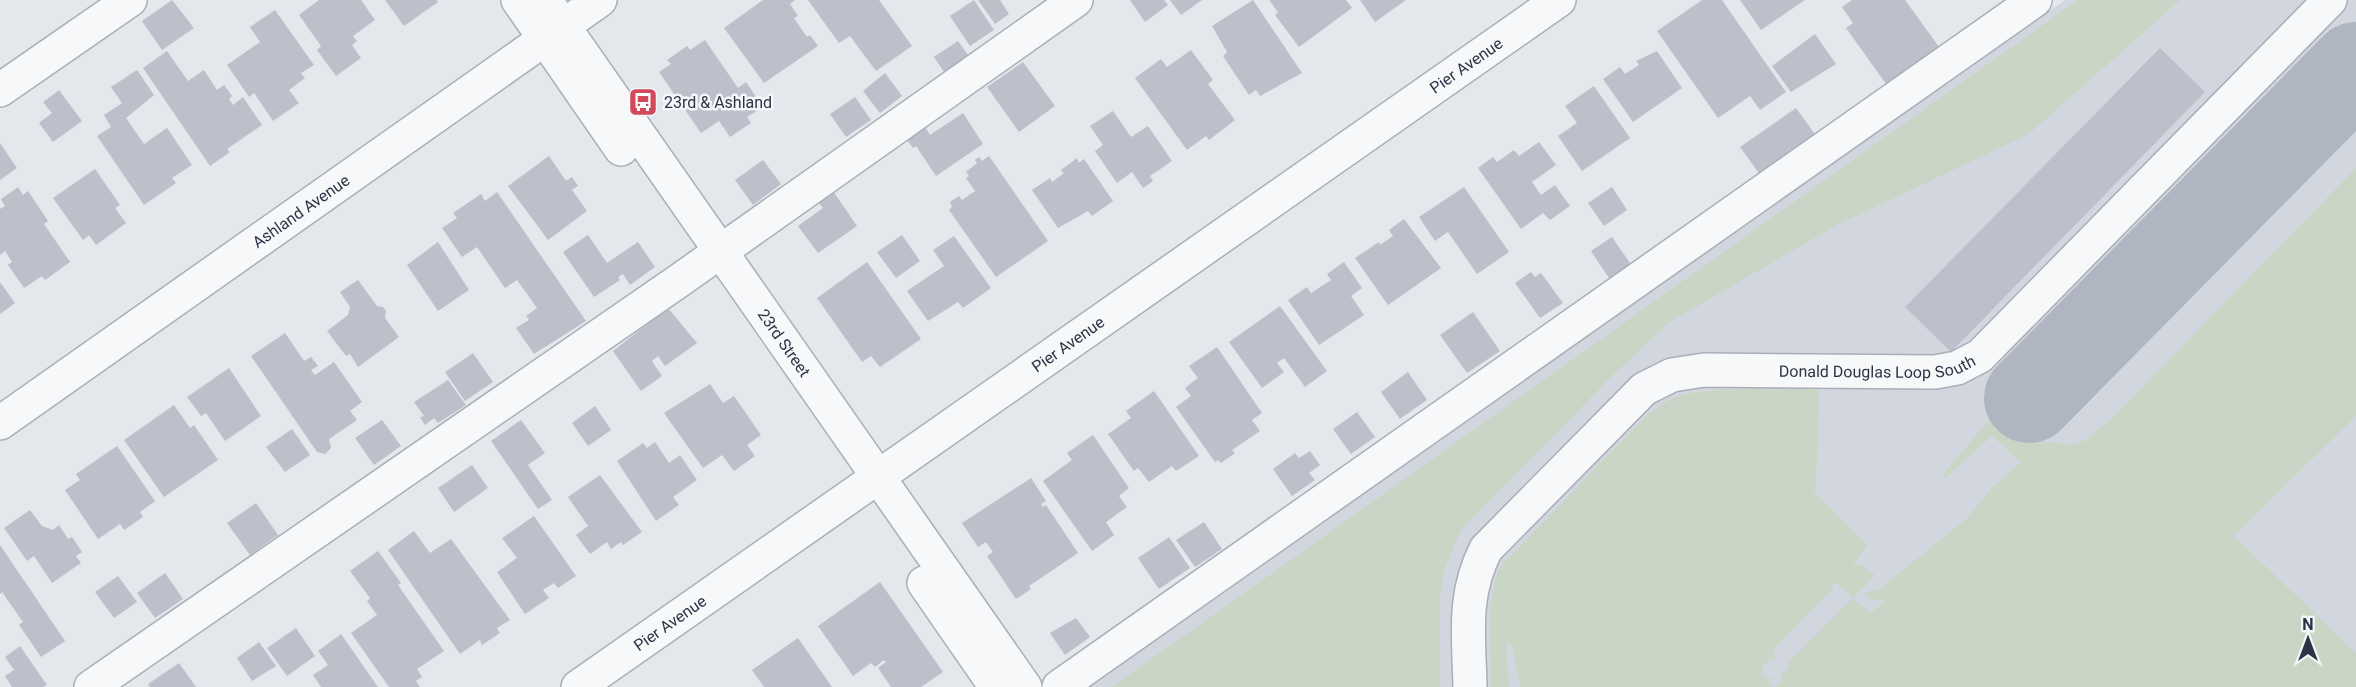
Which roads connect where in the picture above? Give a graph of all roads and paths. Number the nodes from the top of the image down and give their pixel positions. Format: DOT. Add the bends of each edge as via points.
graph roads {
  1 [pos="130,0"];
  2 [pos="518,0"];
  3 [pos="545,0"];
  4 [pos="600,0"];
  5 [pos="1076,0"];
  6 [pos="1559,0"];
  7 [pos="2035,0"];
  8 [pos="2330,0"];
  9 [pos="553,33"];
  10 [pos="0,90"];
  11 [pos="711,258"];
  12 [pos="0,423"];
  13 [pos="869,484"];
  14 [pos="91,687"];
  15 [pos="578,687"];
  16 [pos="996,687"];
  17 [pos="1025,687"];
  18 [pos="1059,687"];
  19 [pos="1470,687"];
  1 -- 10 [label="street"];
  2 -- 9 [label="street, 23rd Street"];
  3 -- 9 [label="street, 23rd Street"];
  4 -- 9 [label="street, Ashland Avenue"];
  5 -- 11 [label="street"];
  6 -- 13 [label="street, Pier Avenue"];
  7 -- 18 [label="street"];
  8 -- 19 [label="street, Donald Douglas Loop South" via="1980,356 1957,368 1935,372 1704,370 1672,375 1644,389 1486,549 1469,596"];
  9 -- 11 [label="street, 23rd Street"];
  9 -- 12 [label="street, Ashland Avenue"];
  11 -- 13 [label="street, 23rd Street"];
  11 -- 14 [label="street"];
  13 -- 15 [label="street, Pier Avenue"];
  13 -- 16 [label="street, 23rd Street"];
  13 -- 17 [label="street, 23rd Street"];
}
